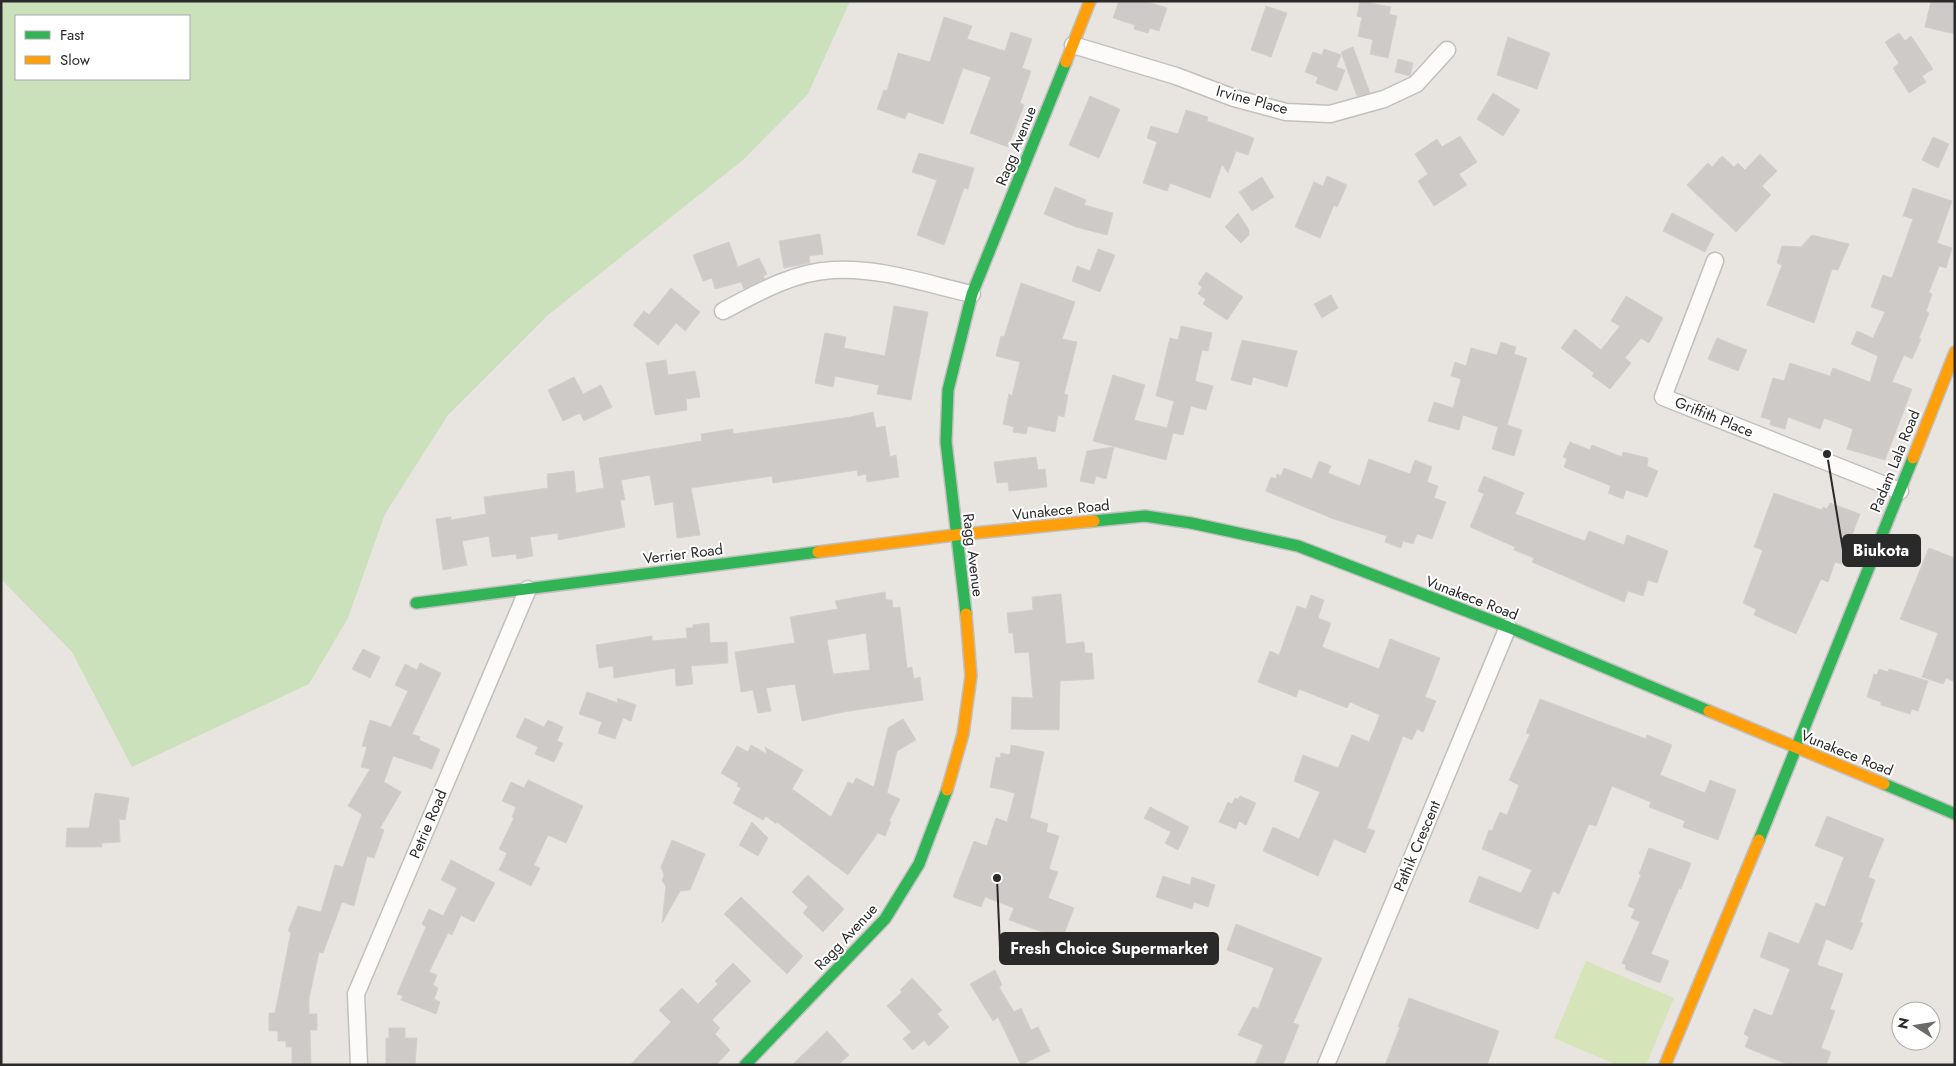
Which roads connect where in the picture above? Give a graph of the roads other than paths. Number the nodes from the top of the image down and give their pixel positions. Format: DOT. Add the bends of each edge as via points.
graph roads {
  1 [pos="1090,1"];
  2 [pos="1073,45"];
  3 [pos="1447,50"];
  4 [pos="1715,261"];
  5 [pos="972,294"];
  6 [pos="723,311"];
  7 [pos="1955,352"];
  8 [pos="1900,491"];
  9 [pos="955,535"];
  10 [pos="528,589"];
  11 [pos="416,603"];
  12 [pos="1508,627"];
  13 [pos="1797,748"];
  14 [pos="1955,814"];
  15 [pos="359,1065"];
  16 [pos="745,1065"];
  17 [pos="1326,1065"];
  18 [pos="1665,1065"];
  1 -- 2 [label="street, Ragg Avenue"];
  2 -- 3 [label="street, Irvine Place" via="1286,112 1330,114 1384,99 1416,84"];
  2 -- 5 [label="street, Ragg Avenue"];
  4 -- 8 [label="street, Griffith Place" via="1663,397"];
  5 -- 6 [label="street" via="864,270 831,270 785,281"];
  5 -- 9 [label="street, Ragg Avenue" via="948,390 946,442"];
  7 -- 8 [label="street, Padam Lala Road"];
  8 -- 13 [label="street, Padam Lala Road"];
  9 -- 10 [label="street, Verrier Road"];
  9 -- 12 [label="street, Vunakece Road" via="1145,516 1190,523 1298,546"];
  9 -- 16 [label="street, Ragg Avenue" via="967,624 970,676 963,734 944,800 919,864 885,919"];
  10 -- 11 [label="street, Verrier Road"];
  10 -- 15 [label="street, Petrie Road" via="356,994"];
  12 -- 13 [label="street, Vunakece Road"];
  12 -- 17 [label="street, Pathik Crescent"];
  13 -- 14 [label="street, Vunakece Road"];
  13 -- 18 [label="street"];
}
